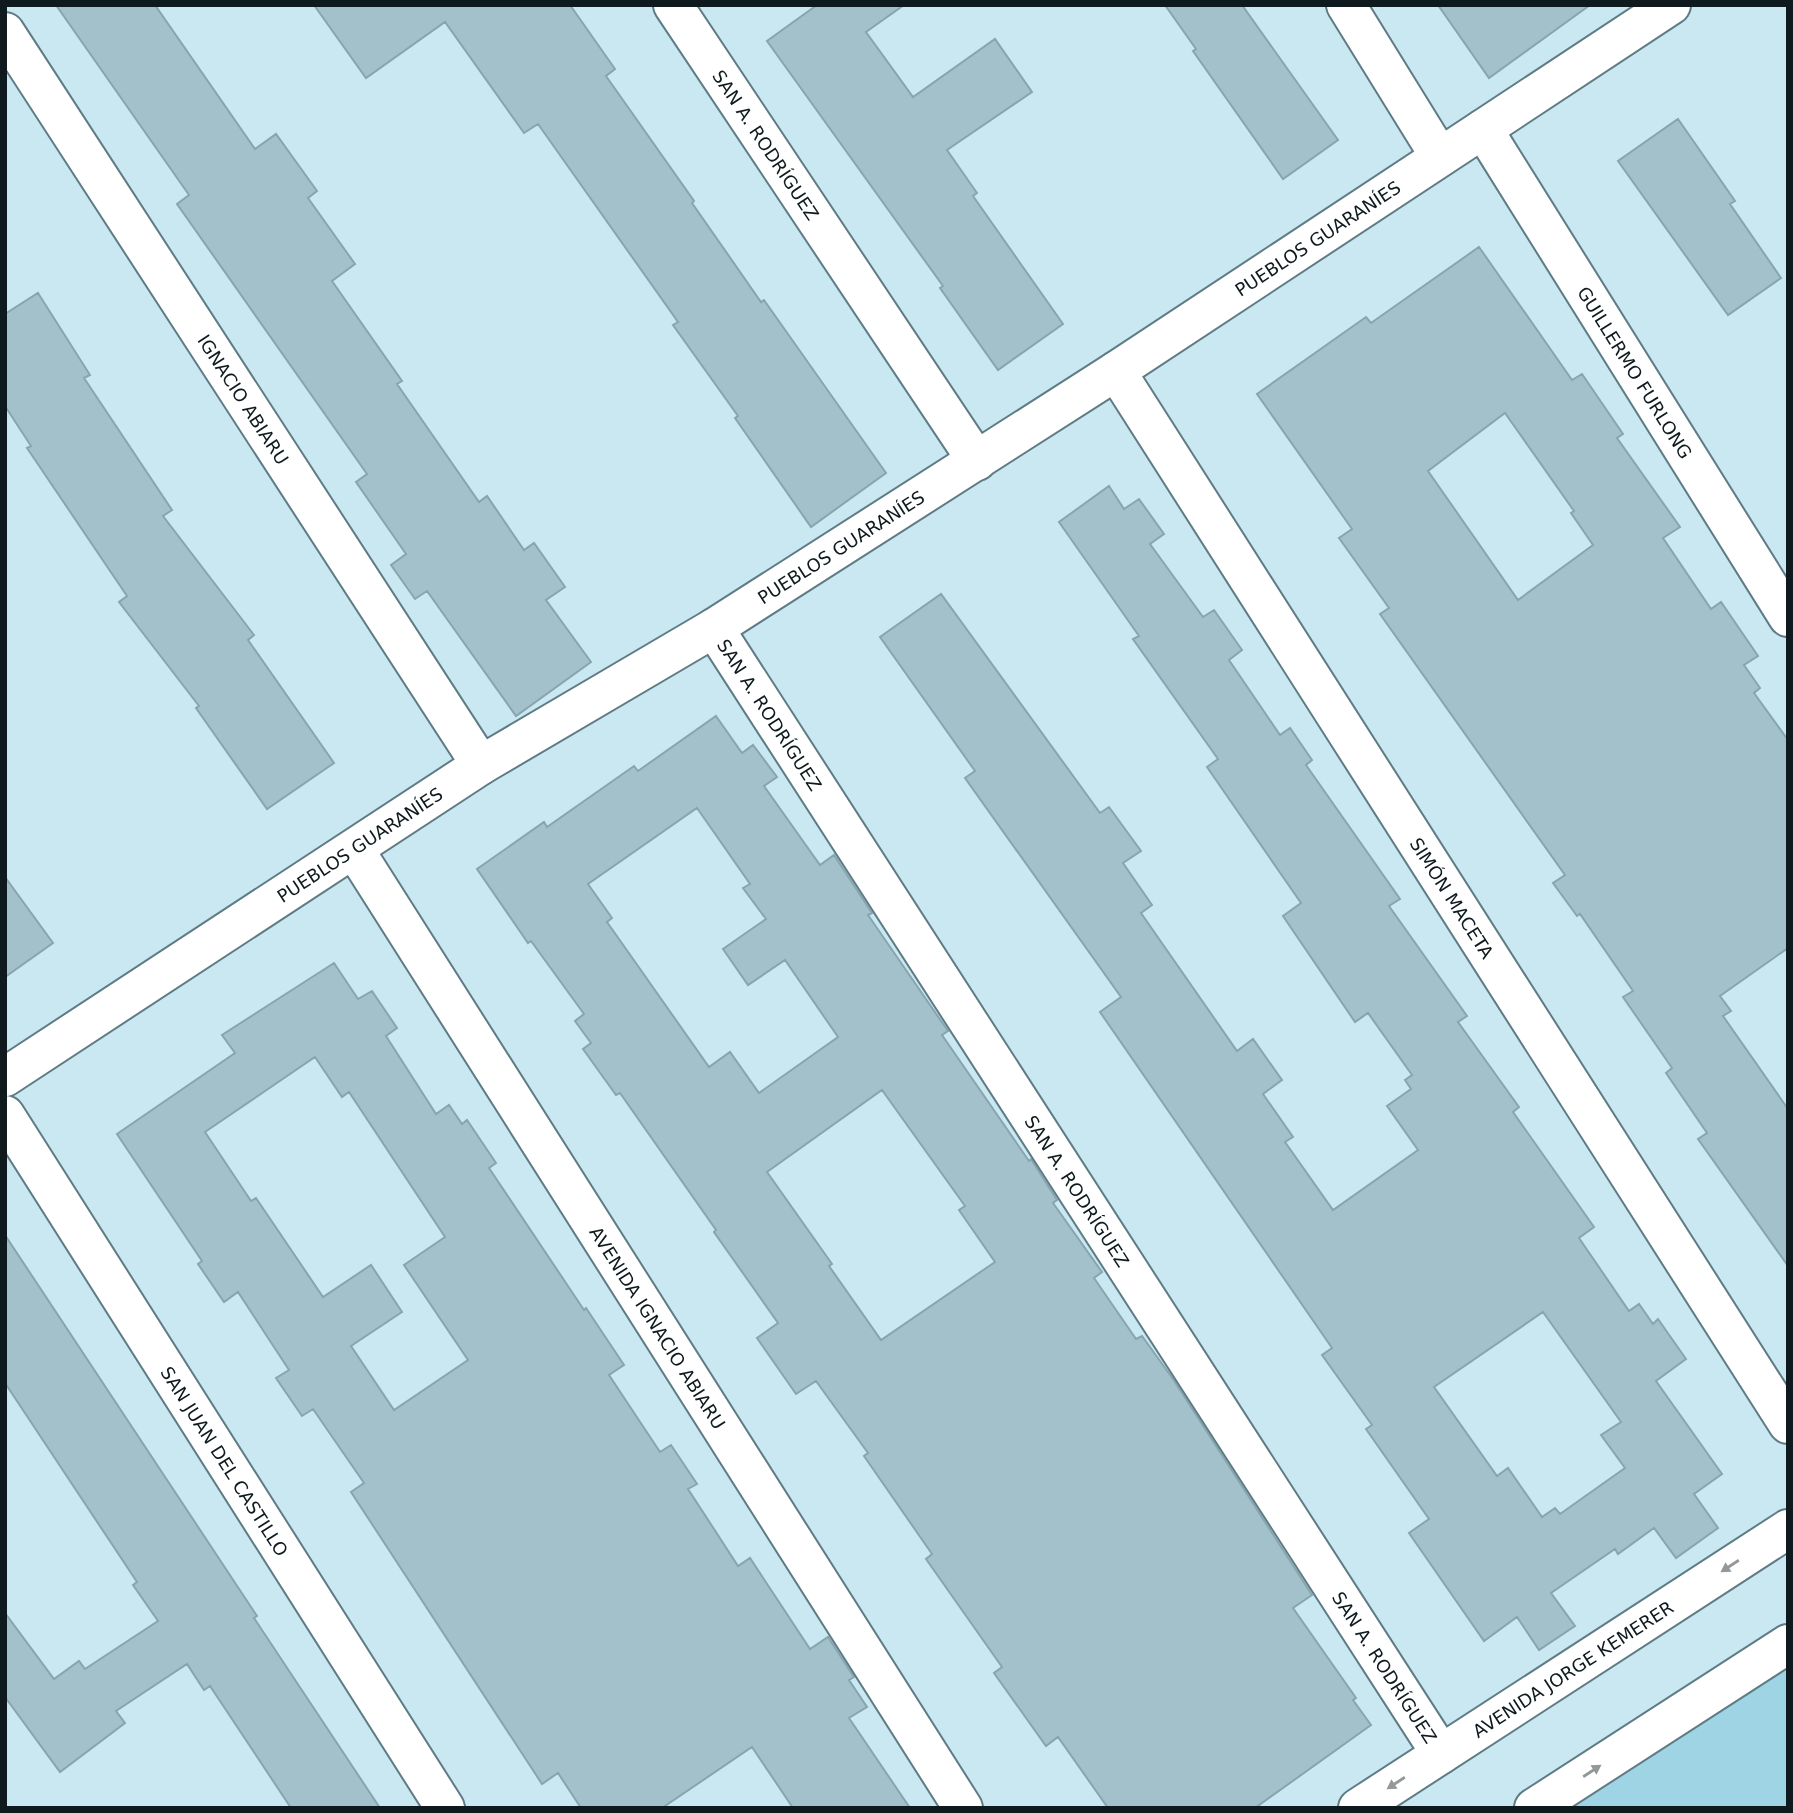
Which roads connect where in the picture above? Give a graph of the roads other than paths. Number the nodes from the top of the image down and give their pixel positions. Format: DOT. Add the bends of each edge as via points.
graph roads {
  1 [pos="673,5"];
  2 [pos="1346,5"];
  3 [pos="1671,5"];
  4 [pos="5,32"];
  5 [pos="1483,129"];
  6 [pos="1440,157"];
  7 [pos="1116,371"];
  8 [pos="976,461"];
  9 [pos="1788,617"];
  10 [pos="714,628"];
  11 [pos="481,765"];
  12 [pos="354,849"];
  13 [pos="5,1077"];
  14 [pos="5,1115"];
  15 [pos="1788,1424"];
  16 [pos="1788,1529"];
  17 [pos="1788,1644"];
  18 [pos="1441,1754"];
  19 [pos="445,1808"];
  20 [pos="963,1808"];
  21 [pos="1358,1808"];
  22 [pos="1534,1808"];
  1 -- 8 [label="street, SAN A. RODRÍGUEZ"];
  2 -- 6 [label="street"];
  3 -- 5 [label="street, PUEBLOS GUARANÍES"];
  4 -- 11 [label="street, IGNACIO ABIARU"];
  5 -- 6 [label="street, PUEBLOS GUARANÍES"];
  5 -- 9 [label="street, GUILLERMO FURLONG"];
  6 -- 7 [label="street, PUEBLOS GUARANÍES"];
  7 -- 8 [label="street, PUEBLOS GUARANÍES"];
  7 -- 15 [label="street, SIMÓN MACETA"];
  8 -- 10 [label="street, PUEBLOS GUARANÍES"];
  10 -- 11 [label="street, PUEBLOS GUARANÍES"];
  10 -- 18 [label="street, SAN A. RODRÍGUEZ"];
  11 -- 12 [label="street, PUEBLOS GUARANÍES"];
  12 -- 13 [label="street, PUEBLOS GUARANÍES"];
  12 -- 20 [label="street, AVENIDA IGNACIO ABIARU"];
  14 -- 19 [label="street, SAN JUAN DEL CASTILLO"];
  16 -- 18 [label="street, AVENIDA JORGE KEMERER, one-way"];
  22 -- 17 [label="street, one-way"];
  18 -- 21 [label="street, AVENIDA JORGE KEMERER, one-way"];
}
